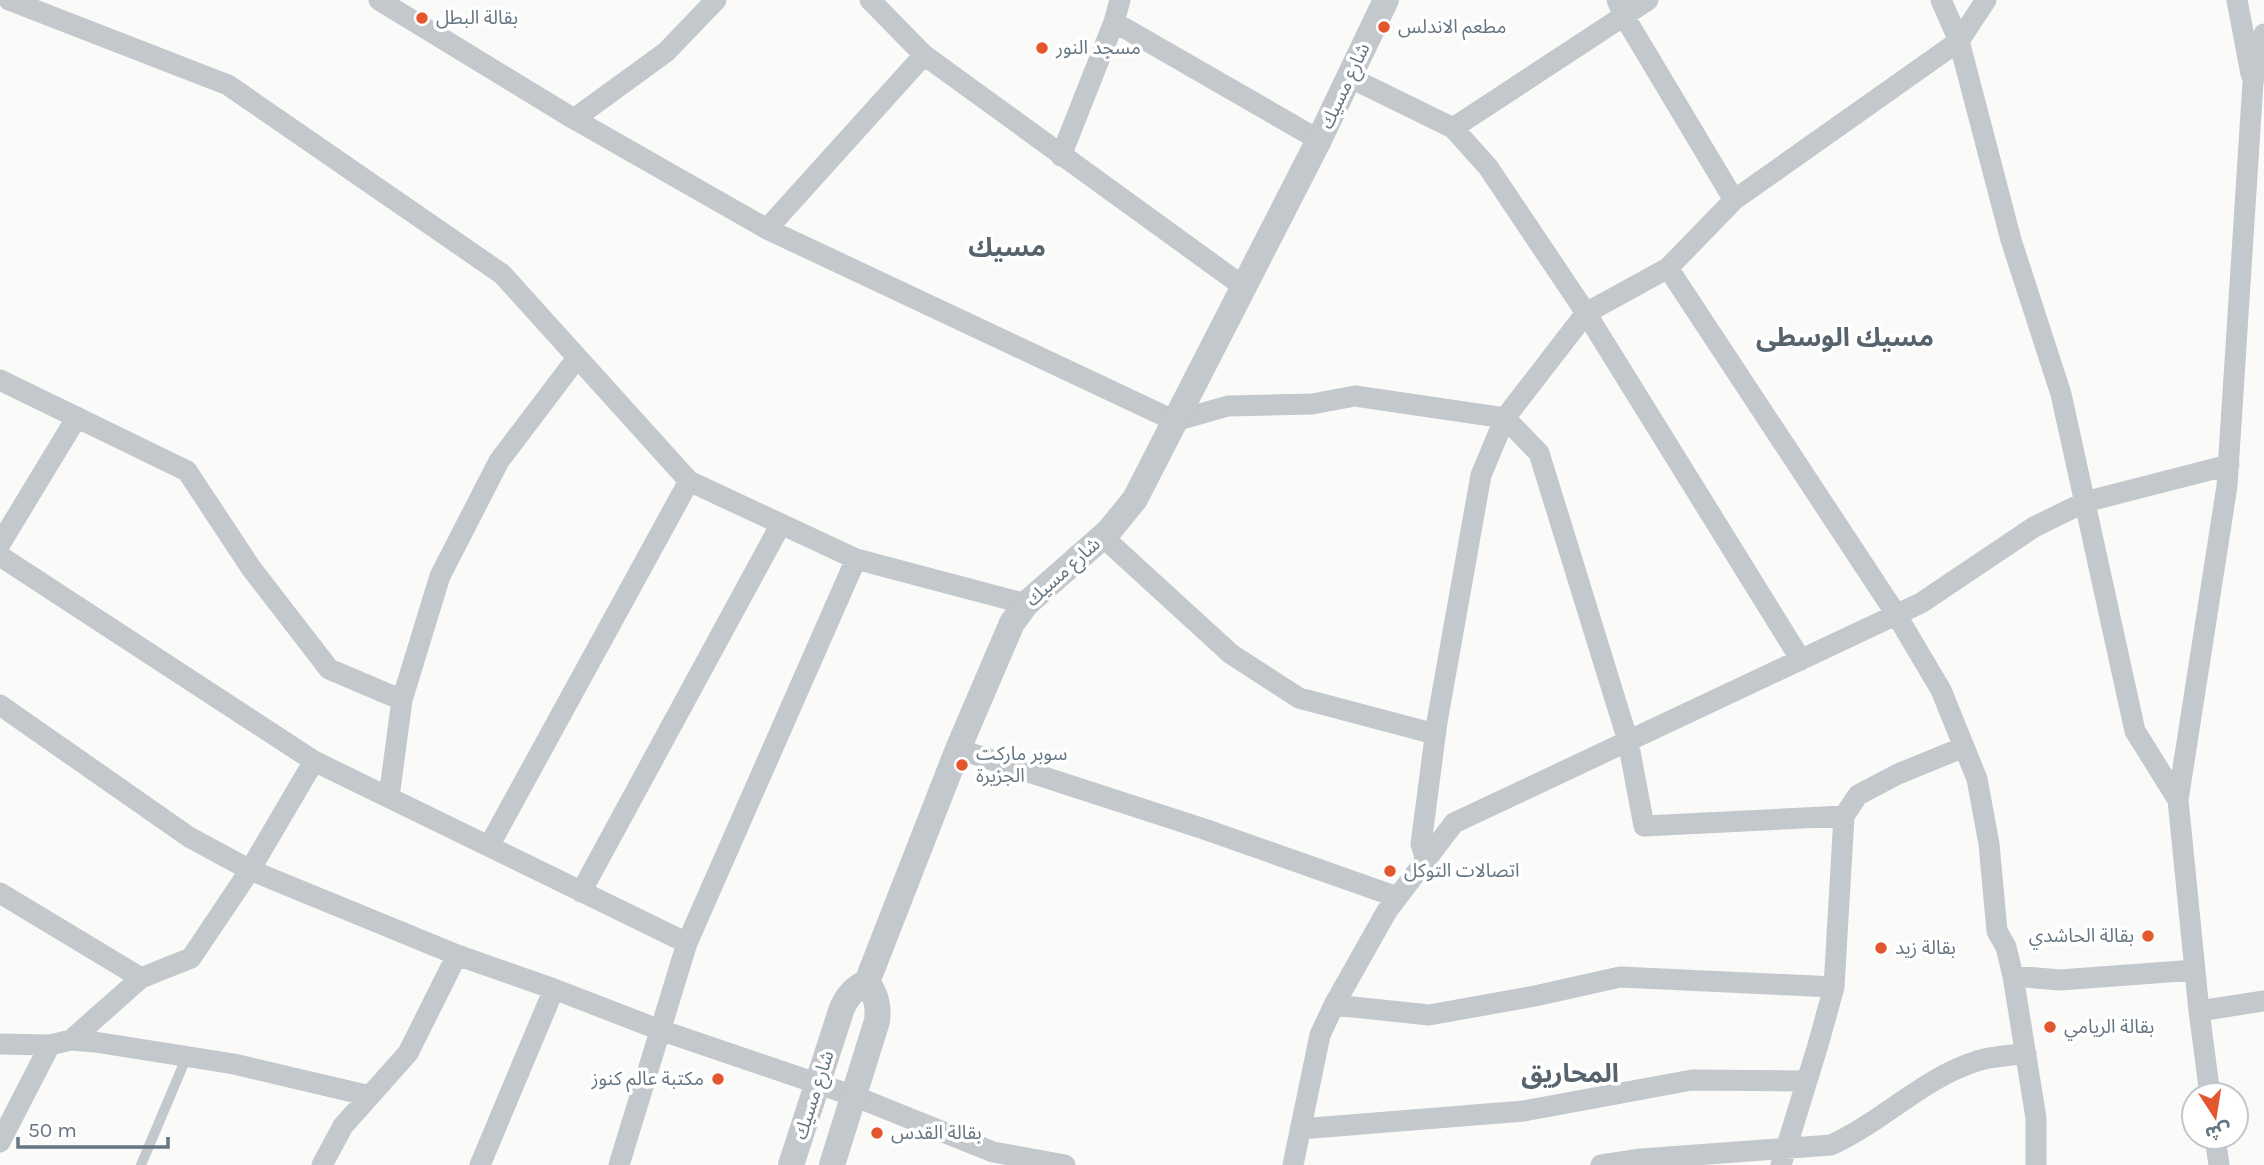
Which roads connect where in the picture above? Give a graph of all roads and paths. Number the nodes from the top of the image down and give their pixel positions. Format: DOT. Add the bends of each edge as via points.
graph roads {
  1 [pos="9,0"];
  2 [pos="379,0"];
  3 [pos="716,0"];
  4 [pos="870,0"];
  5 [pos="1120,0"];
  6 [pos="1386,0"];
  7 [pos="1648,0"];
  8 [pos="1941,0"];
  9 [pos="1986,0"];
  10 [pos="2237,0"];
  11 [pos="52,8"];
  12 [pos="1620,8"];
  13 [pos="1114,22"];
  14 [pos="2264,38"];
  15 [pos="1959,40"];
  16 [pos="924,55"];
  17 [pos="1349,77"];
  18 [pos="2253,82"];
  19 [pos="574,119"];
  20 [pos="1453,128"];
  21 [pos="1320,140"];
  22 [pos="1061,156"];
  23 [pos="1734,200"];
  24 [pos="767,229"];
  25 [pos="1668,268"];
  26 [pos="1244,287"];
  27 [pos="1586,313"];
  28 [pos="577,358"];
  29 [pos="0,380"];
  30 [pos="77,417"];
  31 [pos="1505,418"];
  32 [pos="1175,421"];
  33 [pos="2229,465"];
  34 [pos="689,481"];
  35 [pos="2085,502"];
  36 [pos="781,524"];
  37 [pos="1102,537"];
  38 [pos="0,544"];
  39 [pos="0,556"];
  40 [pos="856,559"];
  41 [pos="1026,604"];
  42 [pos="1896,614"];
  43 [pos="1801,660"];
  44 [pos="402,700"];
  45 [pos="0,705"];
  46 [pos="1435,734"];
  47 [pos="1628,741"];
  48 [pos="1964,747"];
  49 [pos="958,749"];
  50 [pos="314,761"];
  51 [pos="389,797"];
  52 [pos="2178,800"];
  53 [pos="1844,816"];
  54 [pos="489,846"];
  55 [pos="1426,860"];
  56 [pos="250,870"];
  57 [pos="581,892"];
  58 [pos="0,893"];
  59 [pos="1397,897"];
  60 [pos="687,943"];
  61 [pos="457,955"];
  62 [pos="2195,970"];
  63 [pos="2013,976"];
  64 [pos="141,978"];
  65 [pos="867,982"];
  66 [pos="1834,987"];
  67 [pos="554,989"];
  68 [pos="2264,1001"];
  69 [pos="1334,1005"];
  70 [pos="2199,1011"];
  71 [pos="660,1030"];
  72 [pos="61,1042"];
  73 [pos="0,1044"];
  74 [pos="2026,1053"];
  75 [pos="187,1056"];
  76 [pos="1807,1081"];
  77 [pos="2208,1081"];
  78 [pos="817,1083"];
  79 [pos="370,1096"];
  80 [pos="854,1096"];
  81 [pos="1300,1129"];
  82 [pos="0,1142"];
  83 [pos="1784,1156"];
  84 [pos="993,1158"];
  85 [pos="141,1165"];
  86 [pos="322,1165"];
  87 [pos="480,1165"];
  88 [pos="619,1165"];
  89 [pos="791,1165"];
  90 [pos="813,1165"];
  91 [pos="832,1165"];
  92 [pos="1065,1165"];
  93 [pos="1293,1165"];
  94 [pos="1601,1165"];
  95 [pos="2036,1165"];
  1 -- 11 [label="street"];
  2 -- 19 [label="street"];
  3 -- 19 [label="street" via="666,52"];
  4 -- 16 [label="street"];
  5 -- 13 [label="street"];
  6 -- 17 [label="street, شارع مسيك"];
  7 -- 12 [label="street"];
  8 -- 15 [label="street"];
  9 -- 15 [label="street"];
  10 -- 18 [label="street"];
  11 -- 28 [label="street" via="228,85 502,274"];
  12 -- 20 [label="street"];
  12 -- 23 [label="street"];
  13 -- 21 [label="street"];
  13 -- 22 [label="street"];
  14 -- 18 [label="street"];
  15 -- 23 [label="street"];
  15 -- 35 [label="street" via="2011,240 2061,394"];
  16 -- 22 [label="street"];
  16 -- 24 [label="street"];
  17 -- 20 [label="street"];
  17 -- 21 [label="street, شارع مسيك"];
  18 -- 33 [label="street"];
  19 -- 24 [label="street"];
  20 -- 27 [label="street" via="1488,167"];
  21 -- 26 [label="street, شارع مسيك"];
  22 -- 26 [label="street"];
  23 -- 25 [label="street"];
  24 -- 32 [label="street"];
  25 -- 27 [label="street"];
  25 -- 42 [label="street"];
  26 -- 32 [label="street, شارع مسيك"];
  27 -- 31 [label="street"];
  27 -- 43 [label="street"];
  28 -- 34 [label="street"];
  28 -- 44 [label="street" via="499,461 440,576"];
  29 -- 30 [label="street"];
  30 -- 38 [label="street"];
  30 -- 44 [label="street" via="187,471 251,568 329,669"];
  31 -- 32 [label="street" via="1354,396 1312,404 1228,407"];
  31 -- 46 [label="street" via="1481,475"];
  31 -- 47 [label="street" via="1539,453"];
  32 -- 37 [label="street, شارع مسيك" via="1135,499"];
  33 -- 35 [label="street"];
  33 -- 52 [label="street"];
  34 -- 36 [label="street"];
  34 -- 54 [label="street"];
  35 -- 42 [label="street" via="2034,527 1922,603"];
  35 -- 52 [label="street" via="2135,731"];
  36 -- 40 [label="street"];
  36 -- 57 [label="street"];
  37 -- 41 [label="street, شارع مسيك"];
  37 -- 46 [label="street" via="1231,654 1299,698"];
  39 -- 50 [label="street"];
  40 -- 41 [label="street"];
  40 -- 60 [label="street"];
  41 -- 49 [label="street, شارع مسيك" via="1012,623"];
  42 -- 43 [label="street"];
  42 -- 48 [label="street" via="1941,690"];
  43 -- 47 [label="street"];
  44 -- 51 [label="street"];
  45 -- 56 [label="street" via="189,837"];
  46 -- 55 [label="street" via="1421,844"];
  47 -- 53 [label="street" via="1644,826"];
  47 -- 55 [label="street" via="1454,823"];
  48 -- 53 [label="street" via="1858,795"];
  48 -- 63 [label="street" via="1977,779 1989,844 1997,931"];
  49 -- 59 [label="street"];
  49 -- 65 [label="street, شارع مسيك"];
  50 -- 51 [label="street"];
  50 -- 56 [label="street"];
  51 -- 54 [label="street"];
  52 -- 62 [label="street"];
  53 -- 66 [label="street"];
  54 -- 57 [label="street"];
  55 -- 59 [label="street"];
  56 -- 61 [label="street"];
  56 -- 64 [label="street" via="191,958"];
  57 -- 60 [label="street"];
  58 -- 64 [label="street"];
  59 -- 69 [label="street"];
  60 -- 71 [label="street"];
  61 -- 67 [label="street"];
  61 -- 79 [label="street" via="408,1053"];
  62 -- 63 [label="street" via="2060,980"];
  62 -- 70 [label="street"];
  63 -- 74 [label="street"];
  64 -- 72 [label="street"];
  65 -- 78 [label="street, شارع مسيك" via="846,1001"];
  65 -- 80 [label="street" via="875,994 878,1013"];
  66 -- 69 [label="street" via="1620,977 1429,1014"];
  66 -- 76 [label="street"];
  67 -- 71 [label="street"];
  67 -- 87 [label="street"];
  68 -- 70 [label="street"];
  69 -- 81 [label="street" via="1320,1035"];
  70 -- 77 [label="street"];
  71 -- 78 [label="street"];
  71 -- 88 [label="street"];
  72 -- 73 [label="street"];
  72 -- 75 [label="street"];
  72 -- 82 [label="street"];
  74 -- 83 [label="street" via="1978,1061 1940,1078 1858,1133"];
  74 -- 95 [label="street" via="2036,1118"];
  75 -- 79 [label="street"];
  75 -- 85 [label="lane"];
  76 -- 81 [label="street" via="1692,1080 1524,1111"];
  76 -- 83 [label="street"];
  78 -- 80 [label="street"];
  78 -- 89 [label="street, شارع مسيك"];
  79 -- 86 [label="street" via="343,1126"];
  80 -- 84 [label="street"];
  80 -- 90 [label="street" via="831,1117"];
  80 -- 91 [label="street"];
  81 -- 93 [label="street"];
  83 -- 94 [label="street" via="1641,1159"];
  84 -- 92 [label="street"];
}
